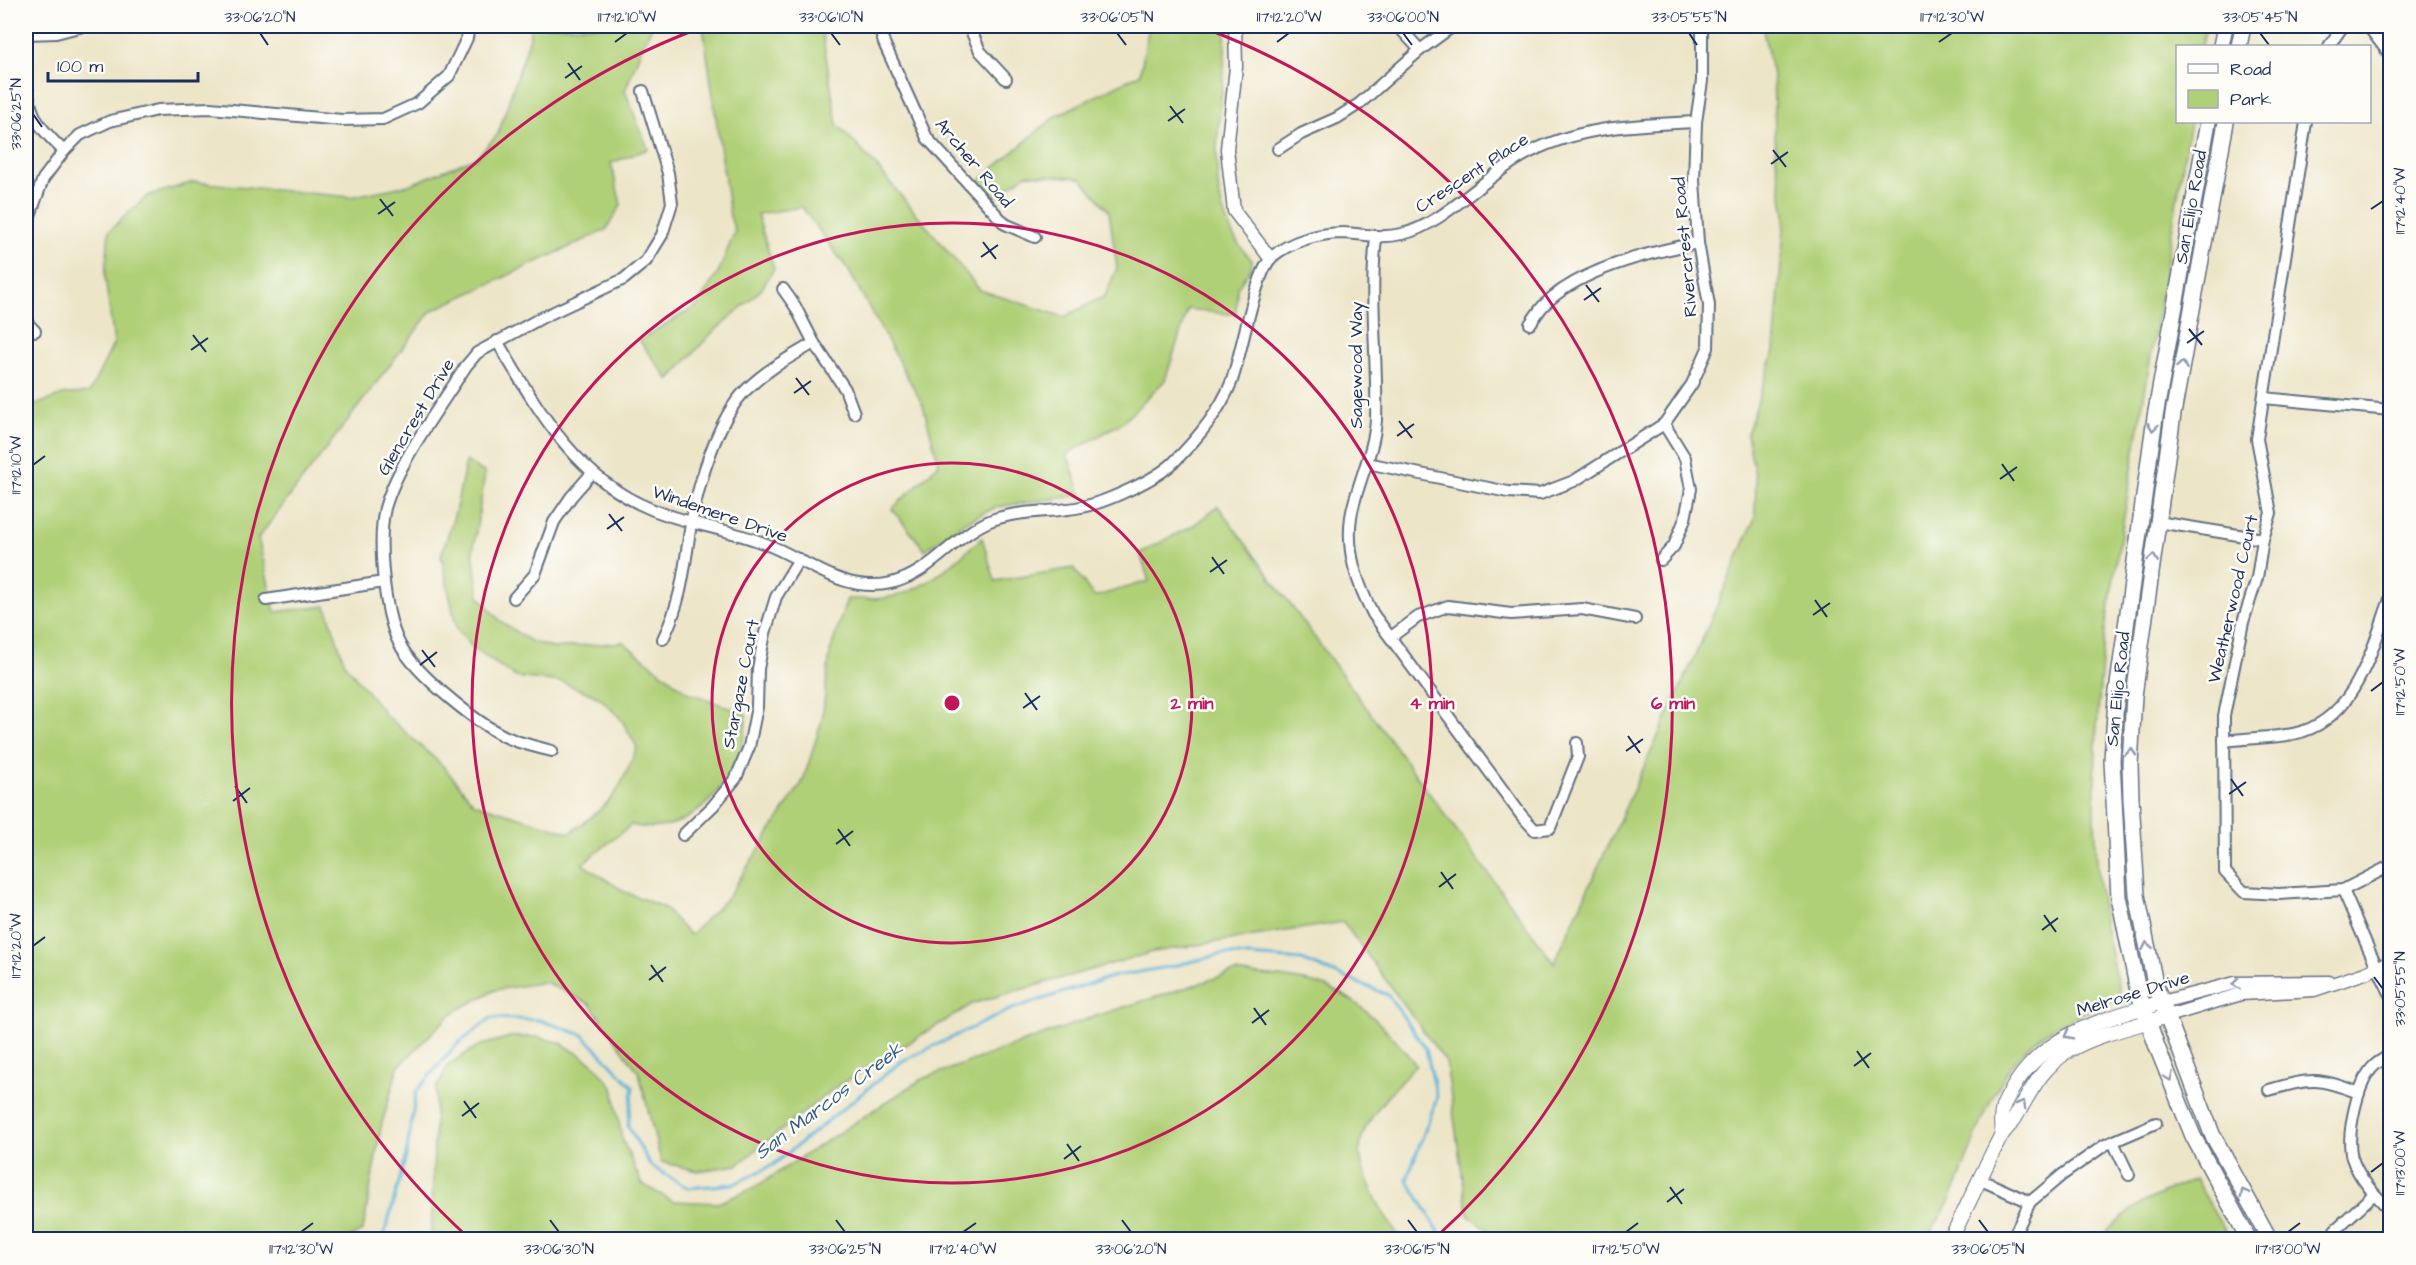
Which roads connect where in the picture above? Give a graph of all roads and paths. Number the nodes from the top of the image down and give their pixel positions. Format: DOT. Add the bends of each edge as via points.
graph roads {
  1 [pos="83,26"];
  2 [pos="469,26"];
  3 [pos="879,26"];
  4 [pos="969,26"];
  5 [pos="1235,26"];
  6 [pos="1398,26"];
  7 [pos="1453,26"];
  8 [pos="1700,26"];
  9 [pos="2225,26"];
  10 [pos="2243,26"];
  11 [pos="2343,26"];
  12 [pos="2368,26"];
  13 [pos="26,34"];
  14 [pos="2221,45"];
  15 [pos="2240,45"];
  16 [pos="2330,45"];
  17 [pos="1420,50"];
  18 [pos="2391,55"];
  19 [pos="26,77"];
  20 [pos="1006,79"];
  21 [pos="643,91"];
  22 [pos="1696,122"];
  23 [pos="2208,123"];
  24 [pos="2226,123"];
  25 [pos="2306,123"];
  26 [pos="1278,149"];
  27 [pos="64,151"];
  28 [pos="26,227"];
  29 [pos="1035,237"];
  30 [pos="1376,238"];
  31 [pos="1698,243"];
  32 [pos="1270,258"];
  33 [pos="783,290"];
  34 [pos="26,322"];
  35 [pos="1530,324"];
  36 [pos="35,331"];
  37 [pos="497,341"];
  38 [pos="814,343"];
  39 [pos="2264,398"];
  40 [pos="2391,410"];
  41 [pos="854,413"];
  42 [pos="1664,424"];
  43 [pos="1367,463"];
  44 [pos="592,473"];
  45 [pos="692,521"];
  46 [pos="2158,522"];
  47 [pos="2263,539"];
  48 [pos="799,559"];
  49 [pos="1661,560"];
  50 [pos="384,582"];
  51 [pos="514,598"];
  52 [pos="2391,598"];
  53 [pos="266,600"];
  54 [pos="1635,619"];
  55 [pos="1391,637"];
  56 [pos="663,639"];
  57 [pos="2224,741"];
  58 [pos="1577,743"];
  59 [pos="552,750"];
  60 [pos="683,835"];
  61 [pos="2391,866"];
  62 [pos="2343,890"];
  63 [pos="2391,962"];
  64 [pos="2377,968"];
  65 [pos="2336,982"];
  66 [pos="2391,993"];
  67 [pos="2165,1009"];
  68 [pos="2147,1015"];
  69 [pos="2391,1055"];
  70 [pos="2269,1090"];
  71 [pos="2359,1093"];
  72 [pos="2156,1123"];
  73 [pos="2113,1142"];
  74 [pos="2129,1175"];
  75 [pos="1981,1180"];
  76 [pos="2374,1194"];
  77 [pos="2030,1202"];
  78 [pos="2391,1210"];
  79 [pos="2335,1230"];
  80 [pos="1950,1239"];
  81 [pos="2012,1239"];
  82 [pos="2249,1239"];
  83 [pos="2270,1239"];
  1 -- 13 [label="street" via="56,33"];
  2 -- 27 [label="street" via="449,75 418,103 382,119 342,120 210,108 158,110 110,121 80,135"];
  3 -- 29 [label="street, Archer Road" via="927,138 1005,224"];
  4 -- 20 [label="street" via="980,51"];
  5 -- 32 [label="street" via="1236,67 1227,149 1234,211"];
  6 -- 17 [label="street"];
  7 -- 17 [label="street"];
  8 -- 22 [label="street, Rivercrest Road" via="1702,81"];
  9 -- 14 [label="main road"];
  10 -- 15 [label="main road"];
  11 -- 16 [label="street"];
  12 -- 18 [label="street"];
  17 -- 26 [label="street" via="1359,104"];
  19 -- 27 [label="street" via="28,103 42,130"];
  21 -- 37 [label="street, Glencrest Drive" via="668,173 672,203 662,235 646,261 624,279"];
  22 -- 30 [label="street, Crescent Place" via="1616,126 1563,138 1520,157 1428,222 1407,233"];
  22 -- 31 [label="street, Rivercrest Road"];
  23 -- 68 [label="main road, San Elijo Road, one-way" via="2155,417 2115,709 2112,760 2119,897 2138,991"];
  46 -- 24 [label="main road, San Elijo Road, one-way" via="2173,414"];
  25 -- 39 [label="street, Weatherwood Court"];
  27 -- 28 [label="street" via="43,179"];
  30 -- 32 [label="street, Crescent Place" via="1342,233 1302,240"];
  30 -- 43 [label="street, Sagewood Way" via="1372,273 1376,424"];
  31 -- 35 [label="street" via="1649,252 1604,268 1544,304"];
  31 -- 42 [label="street, Rivercrest Road" via="1709,305 1708,348 1692,384"];
  32 -- 48 [label="street, Windemere Drive" via="1258,285 1230,385 1204,430 1171,466 1130,489 1083,507 992,520 960,539 923,570 893,583 863,587"];
  33 -- 38 [label="street"];
  34 -- 36 [label="street"];
  37 -- 44 [label="street, Windemere Drive" via="538,410 564,446"];
  37 -- 50 [label="street, Glencrest Drive" via="477,353 466,366 396,477 380,539"];
  38 -- 41 [label="street" via="845,389"];
  38 -- 45 [label="street" via="773,367 744,391 725,418"];
  39 -- 40 [label="street"];
  39 -- 47 [label="street, Weatherwood Court" via="2257,439 2271,513"];
  42 -- 43 [label="street, Rivercrest Road" via="1574,481 1540,494 1508,492"];
  42 -- 49 [label="street" via="1685,458 1691,489 1674,546"];
  43 -- 55 [label="street, Sagewood Way" via="1351,517 1351,553 1359,586 1372,614"];
  44 -- 45 [label="street, Windemere Drive" via="652,510"];
  44 -- 51 [label="street" via="554,522 535,574"];
  45 -- 48 [label="street, Windemere Drive" via="765,543"];
  45 -- 56 [label="street" via="684,578"];
  46 -- 47 [label="street"];
  67 -- 46 [label="main road, San Elijo Road, one-way" via="2155,984 2137,894 2130,764 2134,696"];
  47 -- 57 [label="street, Weatherwood Court" via="2224,716"];
  48 -- 60 [label="street, Stargaze Court" via="776,597 765,633 749,747 736,777"];
  50 -- 53 [label="street"];
  50 -- 59 [label="street, Glencrest Drive" via="399,642 417,669 484,725 515,741"];
  52 -- 57 [label="street" via="2364,669 2346,701 2320,723 2295,734"];
  54 -- 55 [label="street" via="1582,609 1511,614 1448,606 1418,616"];
  55 -- 58 [label="street, Sagewood Way" via="1535,830 1550,828 1578,757"];
  57 -- 62 [label="street, Weatherwood Court" via="2225,872 2244,892"];
  61 -- 62 [label="street"];
  62 -- 64 [label="street"];
  63 -- 64 [label="street"];
  64 -- 65 [label="street"];
  64 -- 66 [label="street"];
  65 -- 67 [label="street" via="2314,990 2241,994"];
  65 -- 67 [label="street, Melrose Drive, one-way" via="2235,983"];
  67 -- 68 [label="main road, Melrose Drive"];
  83 -- 67 [label="main road, San Elijo Road, one-way" via="2212,1134"];
  68 -- 75 [label="main road, Melrose Drive" via="2087,1041 2049,1066 2002,1134"];
  68 -- 82 [label="main road, San Elijo Road, one-way" via="2193,1136"];
  69 -- 71 [label="street" via="2373,1066"];
  70 -- 71 [label="street" via="2306,1080 2329,1081"];
  71 -- 76 [label="street" via="2352,1122 2352,1156"];
  72 -- 73 [label="street"];
  73 -- 74 [label="street"];
  73 -- 77 [label="street" via="2062,1175"];
  75 -- 77 [label="street"];
  75 -- 80 [label="main road, Melrose Drive"];
  76 -- 78 [label="street"];
  76 -- 79 [label="street"];
  77 -- 81 [label="street"];
}
